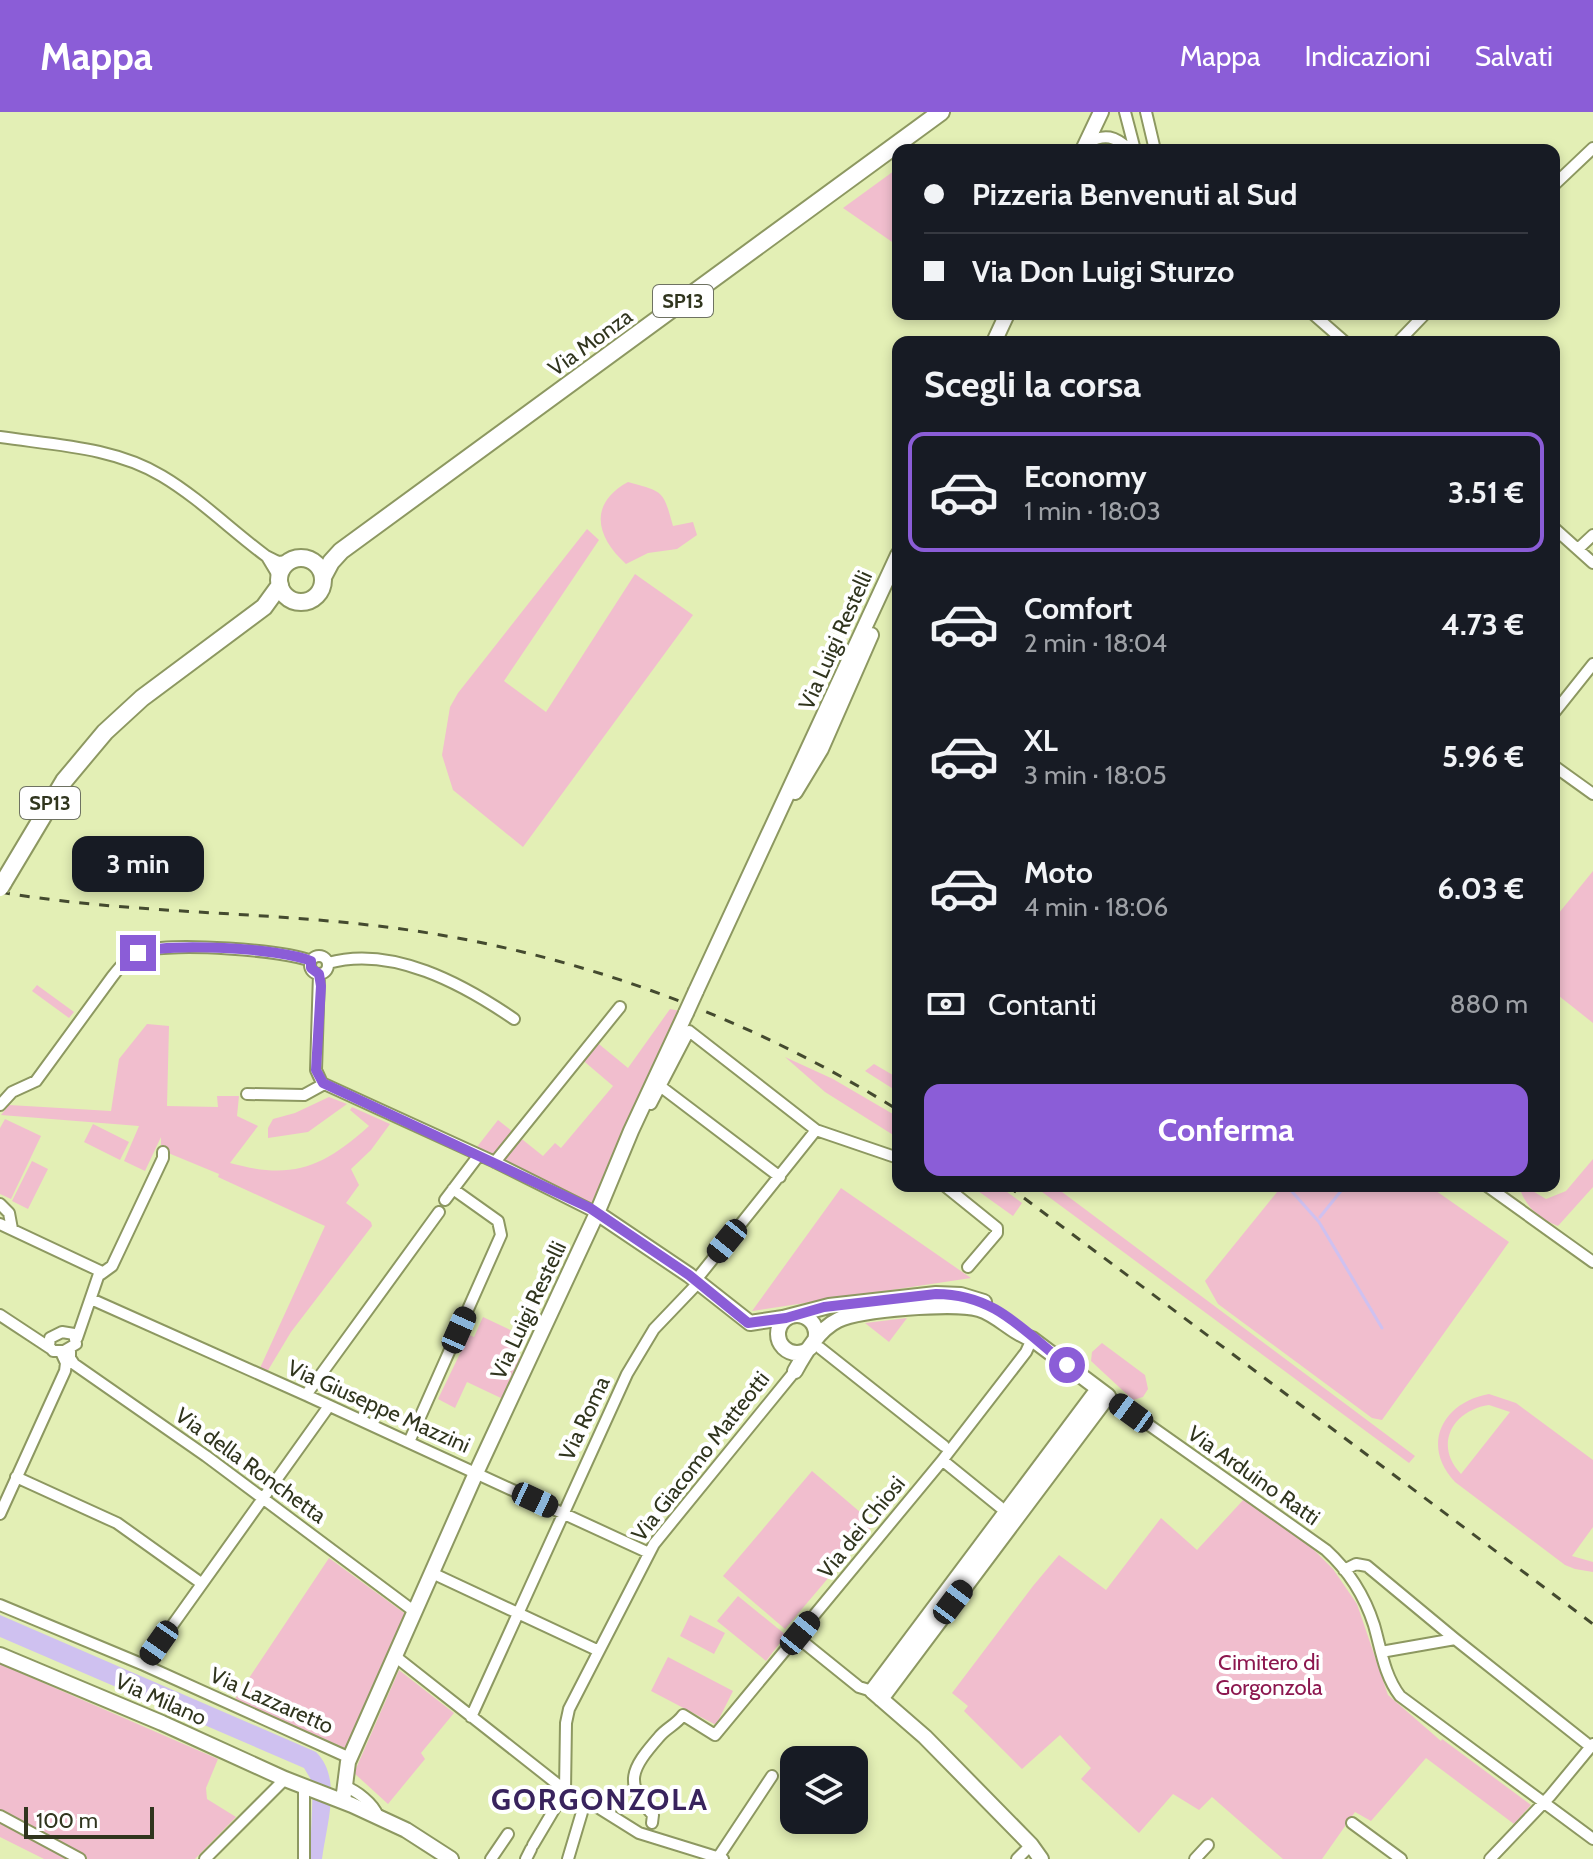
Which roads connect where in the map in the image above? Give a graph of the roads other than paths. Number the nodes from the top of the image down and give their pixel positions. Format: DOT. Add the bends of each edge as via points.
graph roads {
  1 [pos="941,112"];
  2 [pos="1101,112"];
  3 [pos="1125,112"];
  4 [pos="1145,114"];
  5 [pos="897,144"];
  6 [pos="1086,144"];
  7 [pos="1088,144"];
  8 [pos="1125,144"];
  9 [pos="1132,144"];
  10 [pos="1153,144"];
  11 [pos="892,148"];
  12 [pos="1593,148"];
  13 [pos="1560,179"];
  14 [pos="1320,320"];
  15 [pos="1419,320"];
  16 [pos="1338,336"];
  17 [pos="1404,336"];
  18 [pos="0,437"];
  19 [pos="1560,533"];
  20 [pos="1593,535"];
  21 [pos="1578,549"];
  22 [pos="341,551"];
  23 [pos="266,556"];
  24 [pos="312,560"];
  25 [pos="289,561"];
  26 [pos="1593,563"];
  27 [pos="892,566"];
  28 [pos="323,577"];
  29 [pos="279,581"];
  30 [pos="292,600"];
  31 [pos="260,611"];
  32 [pos="1593,664"];
  33 [pos="1560,705"];
  34 [pos="1560,770"];
  35 [pos="1593,794"];
  36 [pos="2,886"];
  37 [pos="311,961"];
  38 [pos="328,963"];
  39 [pos="319,974"];
  40 [pos="620,1007"];
  41 [pos="514,1019"];
  42 [pos="324,1084"];
  43 [pos="660,1086"];
  44 [pos="247,1094"];
  45 [pos="651,1104"];
  46 [pos="0,1105"];
  47 [pos="816,1130"];
  48 [pos="163,1152"];
  49 [pos="479,1155"];
  50 [pos="892,1156"];
  51 [pos="495,1162"];
  52 [pos="780,1177"];
  53 [pos="453,1189"];
  54 [pos="953,1192"];
  55 [pos="1495,1192"];
  56 [pos="445,1200"];
  57 [pos="0,1204"];
  58 [pos="439,1212"];
  59 [pos="597,1213"];
  60 [pos="0,1224"];
  61 [pos="12,1229"];
  62 [pos="1593,1262"];
  63 [pos="968,1267"];
  64 [pos="101,1274"];
  65 [pos="697,1281"];
  66 [pos="91,1299"];
  67 [pos="0,1315"];
  68 [pos="84,1315"];
  69 [pos="791,1316"];
  70 [pos="58,1334"];
  71 [pos="31,1335"];
  72 [pos="77,1338"];
  73 [pos="1032,1339"];
  74 [pos="815,1347"];
  75 [pos="60,1350"];
  76 [pos="795,1371"];
  77 [pos="1103,1392"];
  78 [pos="306,1395"];
  79 [pos="329,1406"];
  80 [pos="409,1442"];
  81 [pos="944,1446"];
  82 [pos="947,1464"];
  83 [pos="476,1473"];
  84 [pos="16,1477"];
  85 [pos="264,1498"];
  86 [pos="1000,1507"];
  87 [pos="563,1513"];
  88 [pos="0,1514"];
  89 [pos="649,1553"];
  90 [pos="1344,1570"];
  91 [pos="432,1573"];
  92 [pos="201,1583"];
  93 [pos="0,1605"];
  94 [pos="415,1612"];
  95 [pos="517,1614"];
  96 [pos="797,1637"];
  97 [pos="1455,1639"];
  98 [pos="599,1651"];
  99 [pos="1381,1652"];
  100 [pos="0,1655"];
  101 [pos="396,1657"];
  102 [pos="144,1665"];
  103 [pos="876,1695"];
  104 [pos="471,1717"];
  105 [pos="1590,1743"];
  106 [pos="350,1758"];
  107 [pos="772,1776"];
  108 [pos="285,1779"];
  109 [pos="308,1788"];
  110 [pos="565,1791"];
  111 [pos="340,1795"];
  112 [pos="585,1802"];
  113 [pos="1544,1802"];
  114 [pos="0,1816"];
  115 [pos="1352,1823"];
  116 [pos="650,1830"];
  117 [pos="508,1834"];
  118 [pos="1593,1839"];
  119 [pos="1208,1845"];
  120 [pos="530,1851"];
  121 [pos="1030,1854"];
  122 [pos="721,1858"];
  123 [pos="80,1859"];
  124 [pos="205,1859"];
  125 [pos="304,1859"];
  126 [pos="451,1859"];
  127 [pos="491,1859"];
  128 [pos="568,1859"];
  129 [pos="1017,1859"];
  130 [pos="1041,1859"];
  131 [pos="1195,1859"];
  132 [pos="1401,1859"];
  133 [pos="1490,1859"];
  1 -- 5 [label="main road, Via Monza / SP13"];
  2 -- 6 [label="street"];
  3 -- 9 [label="street"];
  4 -- 10 [label="street"];
  7 -- 8 [label="street" via="1104,135"];
  11 -- 22 [label="main road, Via Monza / SP13"];
  12 -- 13 [label="street"];
  14 -- 16 [label="street"];
  15 -- 17 [label="street"];
  18 -- 23 [label="street" via="109,454 140,465 179,487"];
  19 -- 21 [label="street"];
  20 -- 21 [label="street"];
  21 -- 26 [label="street"];
  22 -- 24 [label="main road, Via Monza / SP13"];
  22 -- 28 [label="main road, Via Monza / SP13"];
  23 -- 25 [label="street"];
  23 -- 29 [label="street"];
  24 -- 25 [label="main road, Via Monza / SP13"];
  24 -- 28 [label="main road"];
  25 -- 29 [label="main road, Via Monza / SP13"];
  27 -- 59 [label="street, Via Luigi Restelli, bridge"];
  28 -- 30 [label="main road, Via Monza / SP13" via="313,599"];
  29 -- 30 [label="main road"];
  29 -- 31 [label="main road, Via Monza / SP13"];
  30 -- 31 [label="main road, Via Monza / SP13"];
  31 -- 36 [label="main road, Via Monza / SP13" via="142,698 105,732 64,781"];
  32 -- 33 [label="street"];
  34 -- 35 [label="street"];
  37 -- 38 [label="street" via="321,956"];
  37 -- 39 [label="street"];
  37 -- 46 [label="street" via="290,954 165,946 138,953 115,972 36,1081 10,1093"];
  38 -- 39 [label="street"];
  38 -- 41 [label="street" via="363,957 433,973"];
  39 -- 42 [label="street" via="316,1070"];
  40 -- 51 [label="street"];
  42 -- 44 [label="street" via="305,1095"];
  42 -- 49 [label="street"];
  43 -- 45 [label="street"];
  43 -- 47 [label="street" via="689,1031"];
  43 -- 52 [label="street"];
  47 -- 50 [label="street"];
  47 -- 52 [label="street, Via Roma"];
  48 -- 64 [label="street" via="112,1266"];
  49 -- 51 [label="street"];
  49 -- 53 [label="street"];
  51 -- 59 [label="street"];
  52 -- 65 [label="street, Via Roma"];
  53 -- 56 [label="street"];
  53 -- 80 [label="street" via="498,1221 501,1235"];
  54 -- 63 [label="street" via="998,1229"];
  55 -- 62 [label="street"];
  57 -- 61 [label="street" via="9,1213"];
  58 -- 78 [label="street"];
  59 -- 65 [label="street"];
  59 -- 83 [label="street, Via Luigi Restelli"];
  60 -- 61 [label="street"];
  61 -- 64 [label="street"];
  64 -- 66 [label="street"];
  65 -- 69 [label="street" via="745,1321"];
  65 -- 87 [label="street, Via Roma" via="634,1360"];
  66 -- 68 [label="street"];
  66 -- 78 [label="street, Via Giuseppe Mazzini"];
  67 -- 71 [label="street, Via della Ronchetta"];
  68 -- 70 [label="street"];
  68 -- 72 [label="street"];
  69 -- 73 [label="street" via="810,1309 954,1294 993,1306"];
  69 -- 74 [label="street" via="812,1323"];
  69 -- 74 [label="street" via="779,1328 781,1344 795,1352"];
  70 -- 71 [label="street"];
  70 -- 72 [label="street" via="72,1332"];
  70 -- 75 [label="street" via="48,1342"];
  71 -- 75 [label="street, Via della Ronchetta"];
  72 -- 75 [label="street" via="75,1346"];
  73 -- 74 [label="street" via="983,1310 945,1305 837,1320"];
  73 -- 77 [label="street"];
  73 -- 96 [label="street, Via dei Chiosi" via="943,1459"];
  74 -- 76 [label="street"];
  74 -- 81 [label="street"];
  75 -- 84 [label="street" via="65,1371"];
  75 -- 85 [label="street, Via della Ronchetta"];
  76 -- 89 [label="street, Via Giacomo Matteotti"];
  77 -- 90 [label="street, Via Arduino Ratti" via="1314,1540"];
  77 -- 103 [label="street"];
  78 -- 79 [label="street, Via Giuseppe Mazzini"];
  79 -- 80 [label="street, Via Giuseppe Mazzini"];
  79 -- 85 [label="street"];
  80 -- 83 [label="street, Via Giuseppe Mazzini"];
  82 -- 86 [label="street"];
  83 -- 87 [label="street, Via Giuseppe Mazzini"];
  83 -- 91 [label="street, Via Luigi Restelli"];
  84 -- 88 [label="street"];
  84 -- 92 [label="street" via="117,1523"];
  85 -- 92 [label="street"];
  85 -- 94 [label="street, Via della Ronchetta"];
  87 -- 89 [label="street, Via Giuseppe Mazzini"];
  87 -- 95 [label="street, Via Roma"];
  89 -- 98 [label="street, Via Giacomo Matteotti"];
  90 -- 97 [label="street" via="1367,1566"];
  90 -- 99 [label="street, Via Arduino Ratti" via="1367,1606"];
  91 -- 94 [label="street, Via Luigi Restelli"];
  91 -- 95 [label="street"];
  92 -- 102 [label="street"];
  93 -- 102 [label="street, Via Lazzaretto"];
  94 -- 101 [label="street, Via Luigi Restelli"];
  95 -- 98 [label="street"];
  95 -- 104 [label="street, Via Roma"];
  96 -- 103 [label="street"];
  96 -- 116 [label="street, Via dei Chiosi" via="715,1735 683,1715 659,1737 632,1782 653,1815"];
  97 -- 99 [label="street"];
  97 -- 105 [label="street"];
  98 -- 110 [label="street, Via Giacomo Matteotti" via="566,1717"];
  99 -- 113 [label="street, Via Arduino Ratti" via="1403,1699"];
  100 -- 108 [label="street, Via Milano"];
  101 -- 104 [label="street"];
  101 -- 106 [label="street, Via Luigi Restelli"];
  102 -- 106 [label="street, Via Lazzaretto"];
  103 -- 121 [label="street" via="925,1737"];
  104 -- 110 [label="street"];
  105 -- 113 [label="street"];
  106 -- 111 [label="street, Via Luigi Restelli"];
  107 -- 122 [label="street"];
  108 -- 109 [label="street, Via Milano"];
  108 -- 124 [label="street"];
  109 -- 111 [label="street, Via Milano"];
  109 -- 125 [label="street"];
  110 -- 112 [label="street"];
  110 -- 120 [label="street"];
  111 -- 126 [label="street, Via Milano"];
  112 -- 116 [label="street" via="633,1830"];
  112 -- 128 [label="street"];
  113 -- 118 [label="street, Via Arduino Ratti"];
  113 -- 133 [label="street"];
  114 -- 123 [label="street"];
  115 -- 132 [label="street"];
  116 -- 122 [label="street"];
  117 -- 127 [label="street"];
  119 -- 131 [label="street"];
  121 -- 129 [label="street"];
  121 -- 130 [label="street"];
}
